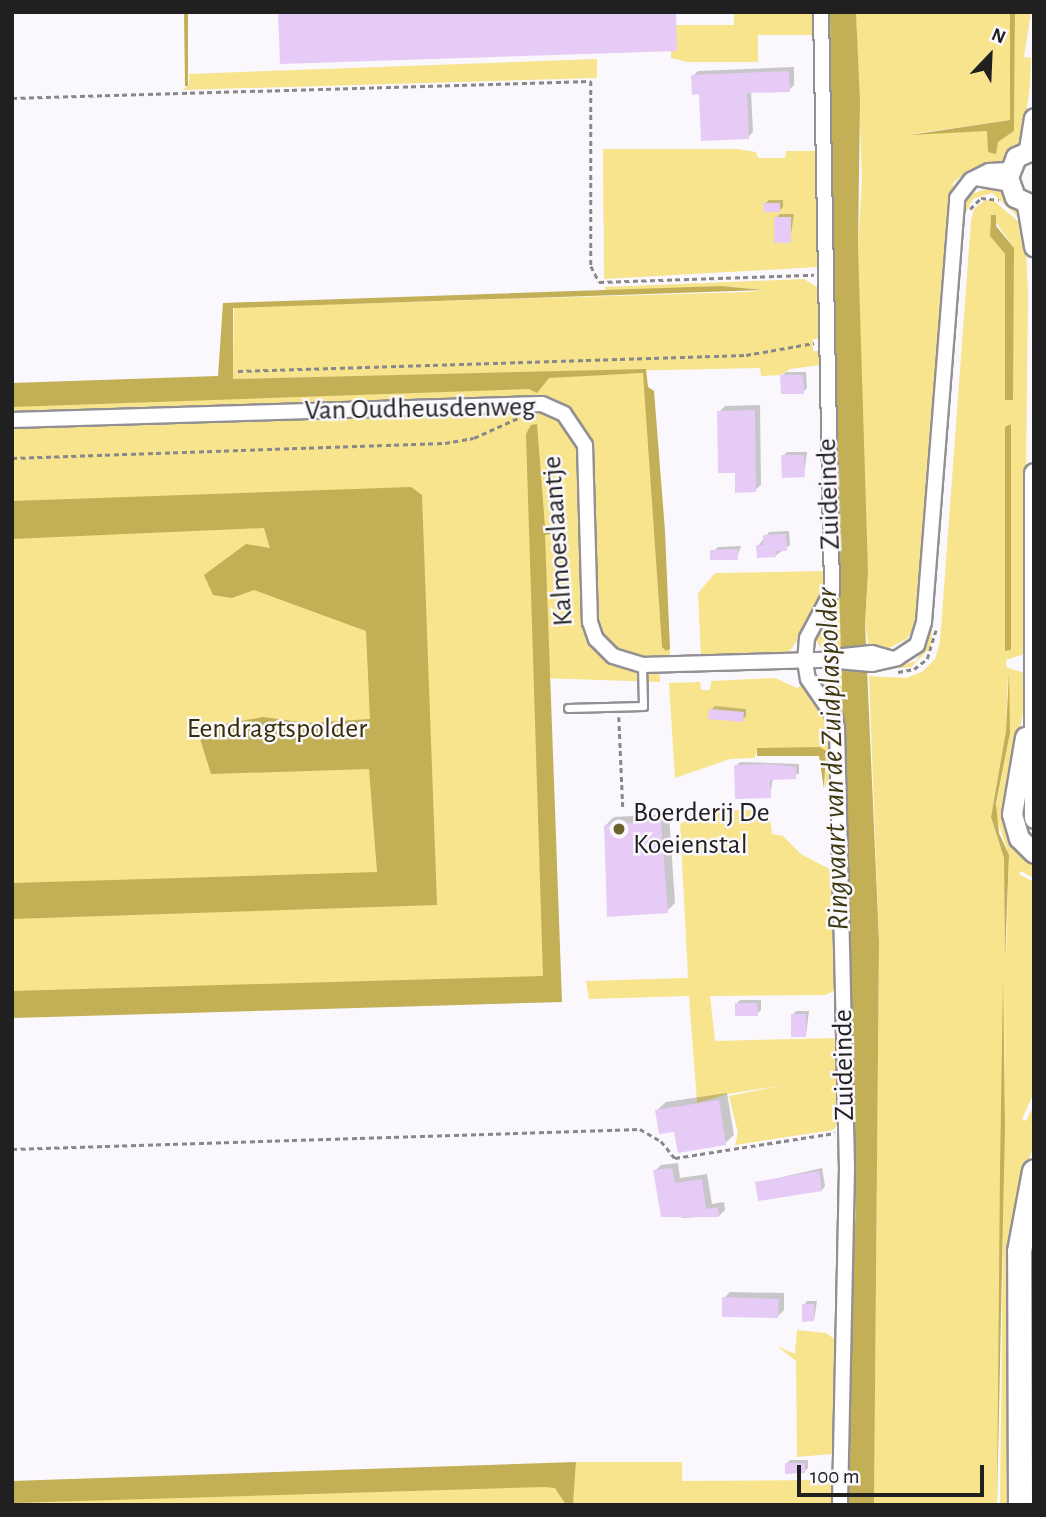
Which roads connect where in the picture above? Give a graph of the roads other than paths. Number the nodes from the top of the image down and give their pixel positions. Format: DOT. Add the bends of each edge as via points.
graph roads {
  1 [pos="821,12"];
  2 [pos="1034,118"];
  3 [pos="1031,149"];
  4 [pos="1009,177"];
  5 [pos="1030,205"];
  6 [pos="1034,246"];
  7 [pos="12,420"];
  8 [pos="1034,472"];
  9 [pos="805,661"];
  10 [pos="642,665"];
  11 [pos="568,708"];
  12 [pos="1031,714"];
  13 [pos="1034,818"];
  14 [pos="1034,853"];
  15 [pos="1034,1171"];
  16 [pos="1034,1231"];
  17 [pos="1022,1345"];
  18 [pos="840,1505"];
  19 [pos="1020,1505"];
  1 -- 9 [label="street, Zuideinde" via="832,591 807,638"];
  2 -- 3 [label="main road"];
  3 -- 4 [label="main road" via="1016,157"];
  4 -- 5 [label="main road"];
  4 -- 9 [label="street, Van Oudheusdenweg" via="989,171 960,190 954,220 923,622 917,645 890,658"];
  5 -- 6 [label="main road"];
  7 -- 10 [label="street, Van Oudheusdenweg" via="514,403 555,408 572,421 585,445 593,632 613,656"];
  8 -- 12 [label="main road"];
  9 -- 10 [label="street, Van Oudheusdenweg"];
  9 -- 18 [label="street, Zuideinde" via="813,690 836,722 846,1131"];
  10 -- 11 [label="lane" via="643,706"];
  12 -- 13 [label="main road"];
  12 -- 14 [label="main road" via="1011,803 1019,838"];
  15 -- 17 [label="main road" via="1019,1251"];
  16 -- 17 [label="main road"];
  17 -- 19 [label="main road"];
}
